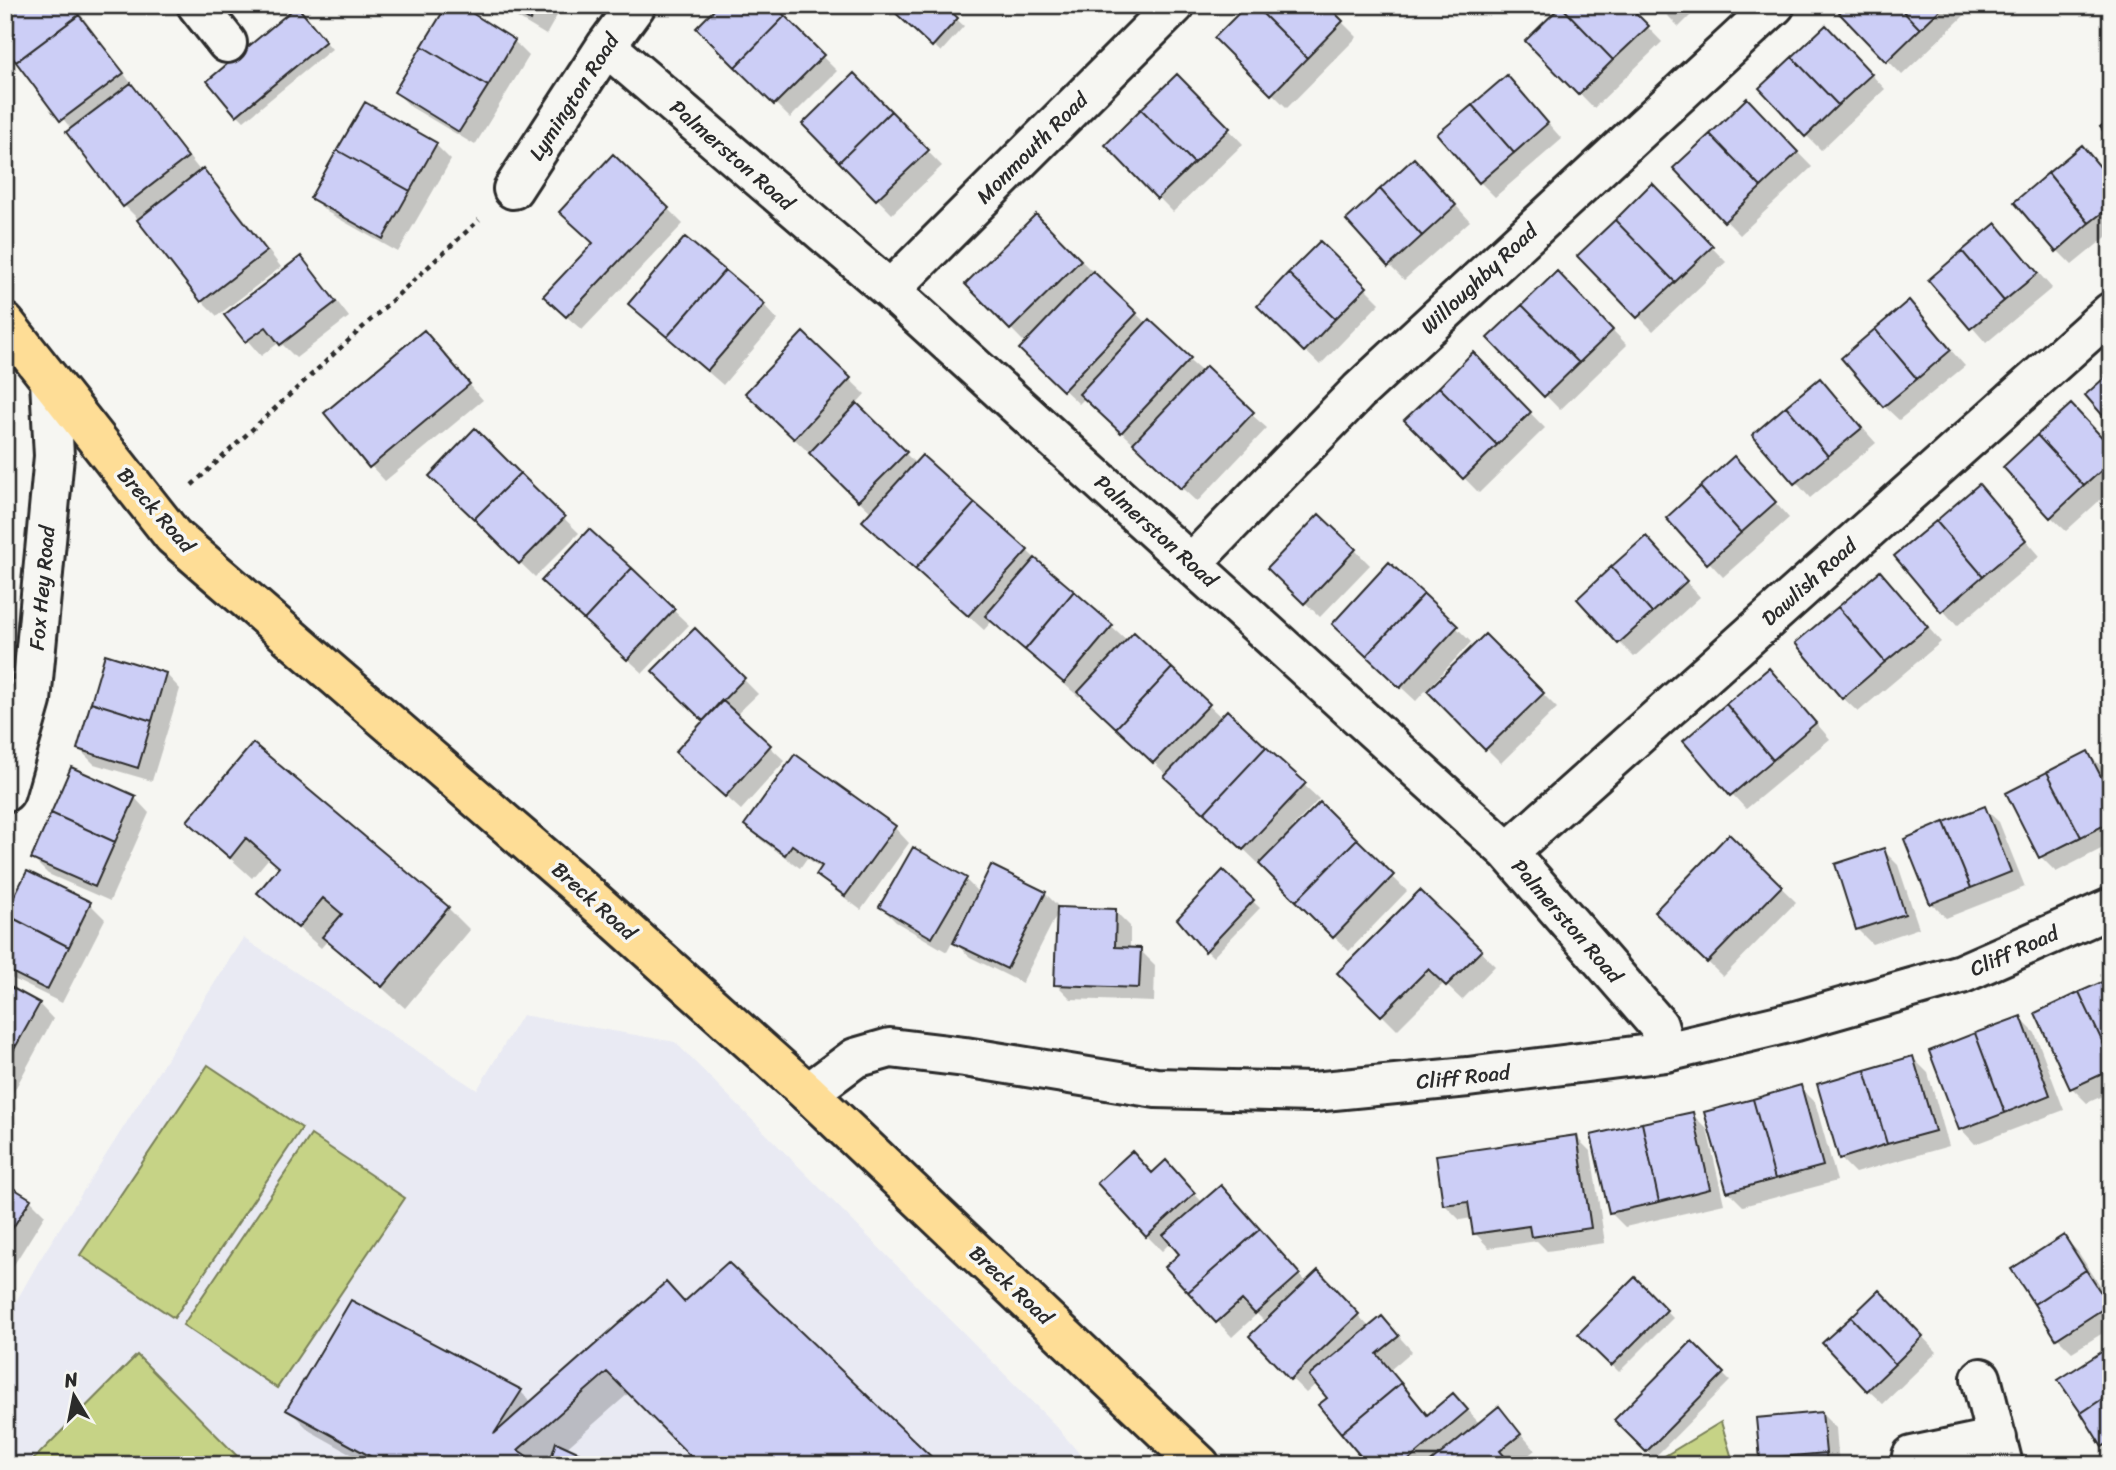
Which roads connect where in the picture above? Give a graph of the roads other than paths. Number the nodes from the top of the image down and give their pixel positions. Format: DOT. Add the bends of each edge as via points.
graph roads {
  1 [pos="197,5"];
  2 [pos="636,5"];
  3 [pos="1175,5"];
  4 [pos="1776,5"];
  5 [pos="227,43"];
  6 [pos="606,46"];
  7 [pos="513,189"];
  8 [pos="890,290"];
  9 [pos="2111,312"];
  10 [pos="5,323"];
  11 [pos="50,381"];
  12 [pos="1192,563"];
  13 [pos="5,792"];
  14 [pos="1508,852"];
  15 [pos="2111,908"];
  16 [pos="1666,1052"];
  17 [pos="808,1093"];
  18 [pos="1981,1378"];
  19 [pos="2000,1451"];
  20 [pos="1912,1457"];
  21 [pos="1200,1465"];
  1 -- 5 [label="street"];
  2 -- 6 [label="street, Lymington Road"];
  3 -- 8 [label="street, Monmouth Road"];
  4 -- 12 [label="street, Willoughby Road" via="1359,391"];
  6 -- 7 [label="street, Lymington Road"];
  6 -- 8 [label="street, Palmerston Road"];
  8 -- 12 [label="street, Palmerston Road"];
  9 -- 14 [label="street, Dawlish Road"];
  10 -- 11 [label="main road, Breck Road"];
  11 -- 13 [label="street, Fox Hey Road" via="54,456 31,701"];
  11 -- 17 [label="main road, Breck Road" via="173,536 572,881"];
  12 -- 14 [label="street, Palmerston Road"];
  14 -- 16 [label="street, Palmerston Road" via="1658,1025"];
  15 -- 16 [label="street, Cliff Road" via="1961,974"];
  16 -- 17 [label="street, Cliff Road" via="1314,1091 1156,1088 890,1048 855,1058"];
  17 -- 21 [label="main road, Breck Road"];
  18 -- 19 [label="street"];
  19 -- 20 [label="street"];
}
